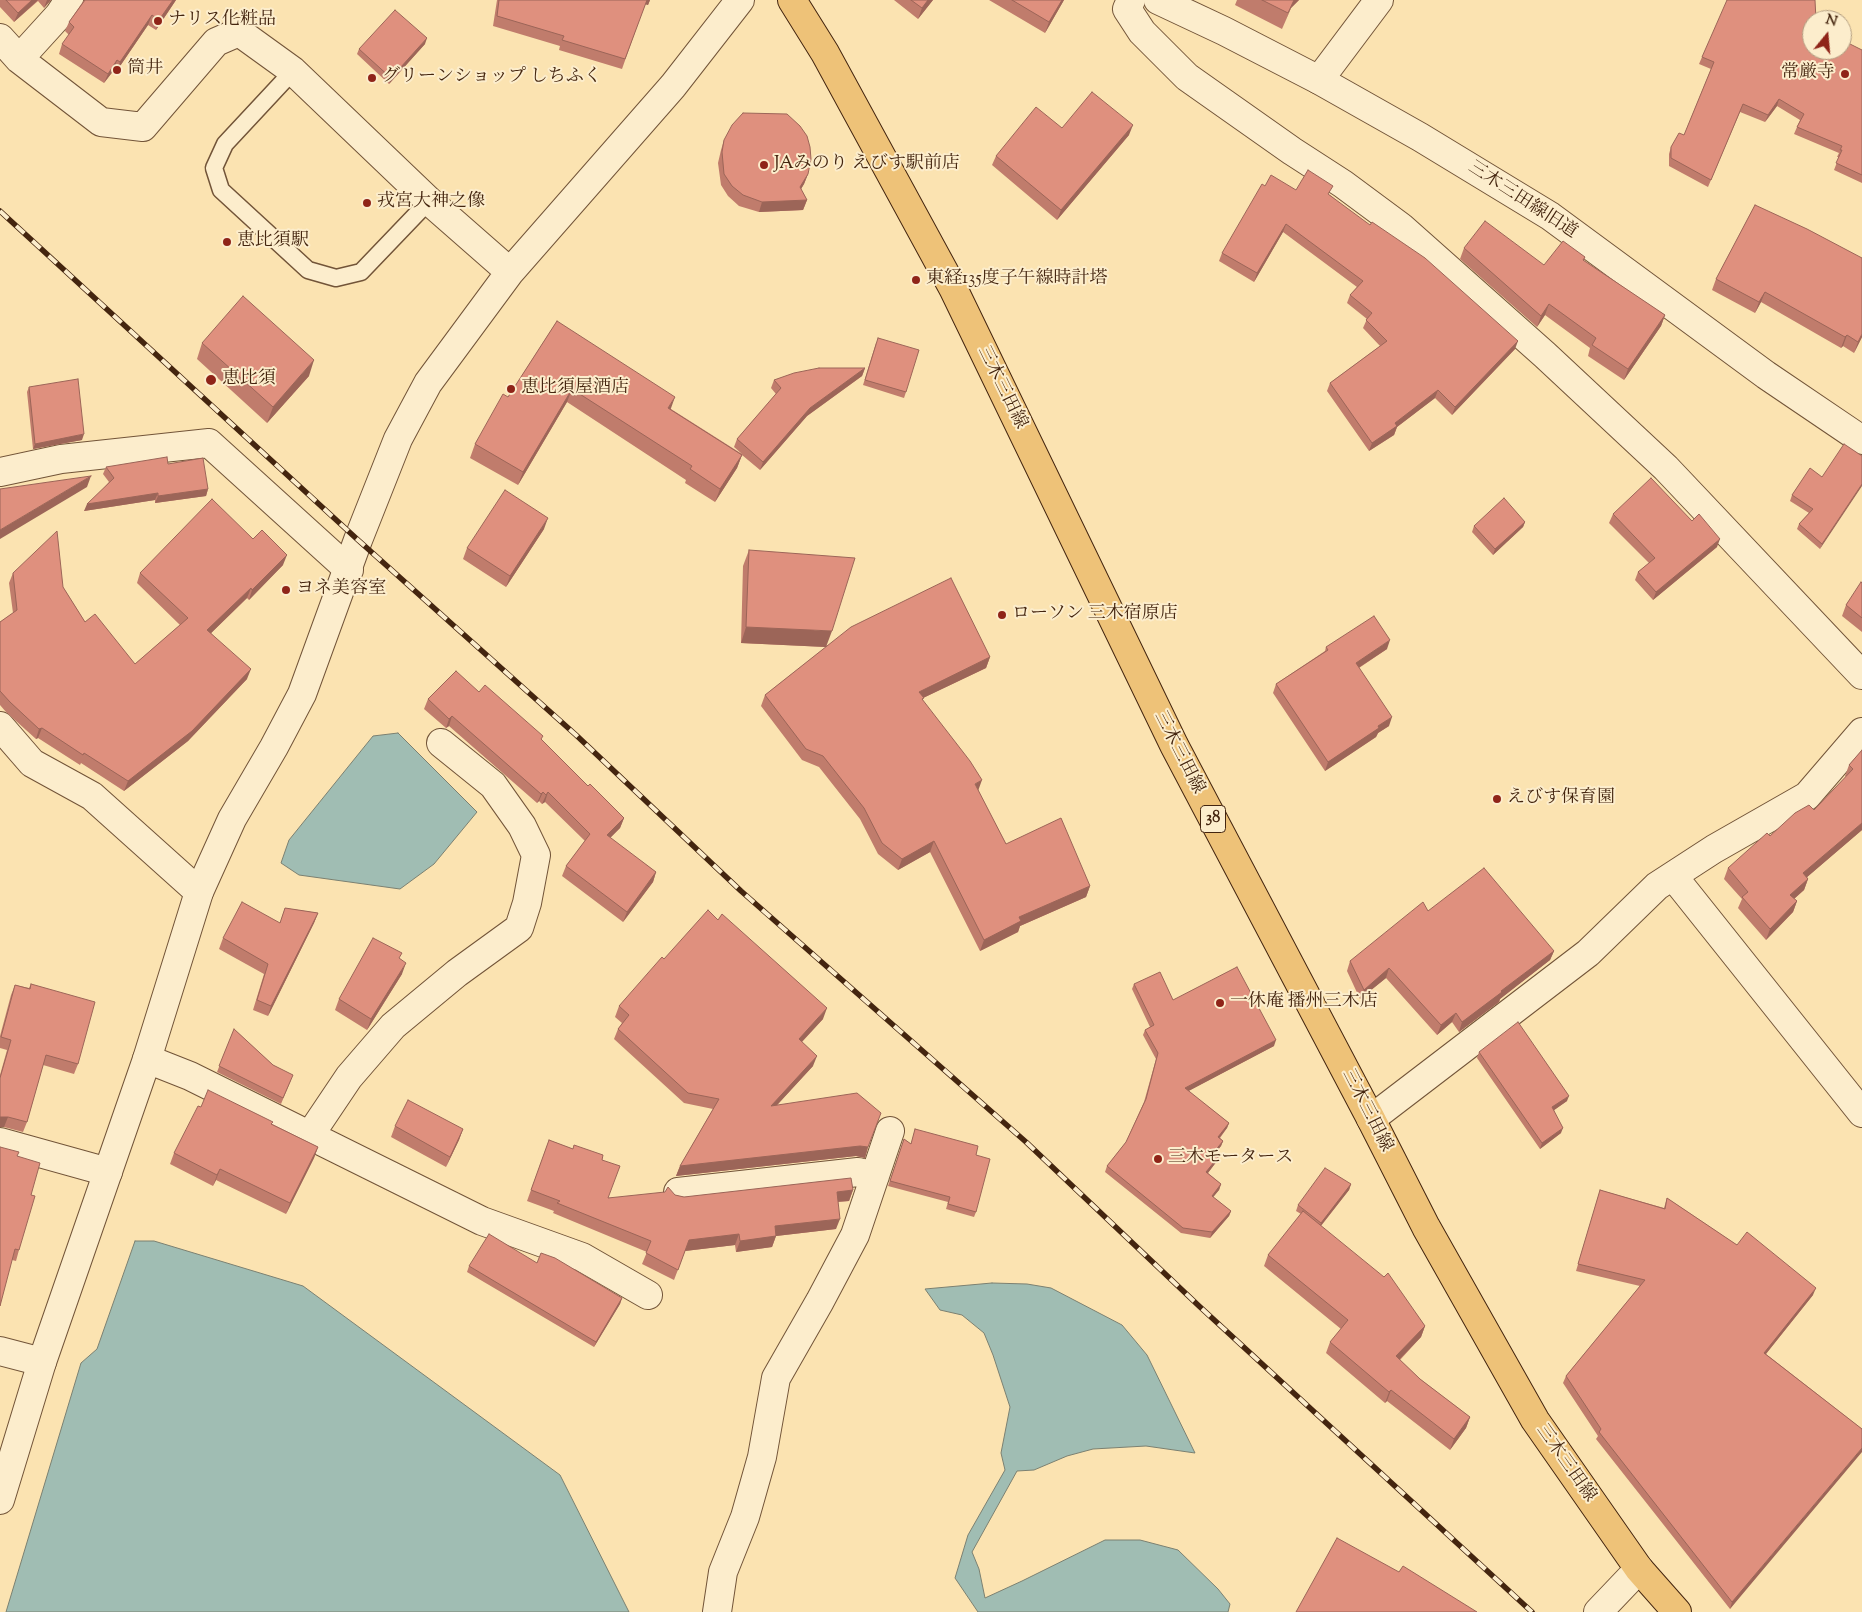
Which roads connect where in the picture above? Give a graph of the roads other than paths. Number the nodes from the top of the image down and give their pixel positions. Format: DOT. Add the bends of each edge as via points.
graph roads {
  1 [pos="69,0"];
  2 [pos="740,0"];
  3 [pos="792,0"];
  4 [pos="1131,0"];
  5 [pos="1158,0"];
  6 [pos="1379,0"];
  7 [pos="0,38"];
  8 [pos="19,58"];
  9 [pos="293,71"];
  10 [pos="1319,80"];
  11 [pos="429,201"];
  12 [pos="510,272"];
  13 [pos="1862,440"];
  14 [pos="0,472"];
  15 [pos="349,570"];
  16 [pos="1862,675"];
  17 [pos="0,726"];
  18 [pos="1862,732"];
  19 [pos="442,743"];
  20 [pos="1673,876"];
  21 [pos="199,892"];
  22 [pos="147,1059"];
  23 [pos="1862,1113"];
  24 [pos="1371,1119"];
  25 [pos="890,1131"];
  26 [pos="310,1135"];
  27 [pos="0,1142"];
  28 [pos="108,1172"];
  29 [pos="875,1176"];
  30 [pos="678,1192"];
  31 [pos="648,1295"];
  32 [pos="0,1351"];
  33 [pos="42,1362"];
  34 [pos="0,1500"];
  35 [pos="1638,1569"];
  36 [pos="717,1612"];
  37 [pos="1598,1612"];
  38 [pos="1677,1612"];
  1 -- 8 [label="street"];
  2 -- 12 [label="street" via="673,86"];
  3 -- 24 [label="main road, 三木三田線 / 38" via="825,53 953,288 1174,745"];
  4 -- 16 [label="street" via="1127,9 1142,32 1187,77 1401,227 1546,355 1666,468"];
  5 -- 10 [label="street, 三木三田線旧道"];
  6 -- 10 [label="street"];
  7 -- 8 [label="street"];
  8 -- 9 [label="street" via="101,122 143,127 216,42 240,32"];
  9 -- 11 [label="street"];
  9 -- 11 [label="lane" via="224,144 214,168 221,190 308,270 336,278 361,272"];
  10 -- 13 [label="street, 三木三田線旧道" via="1550,216 1766,375"];
  11 -- 12 [label="street"];
  12 -- 15 [label="street" via="428,383 398,439"];
  14 -- 15 [label="street" via="61,459 209,443"];
  15 -- 21 [label="street" via="302,694 232,819"];
  17 -- 21 [label="street" via="32,763 92,796"];
  18 -- 20 [label="street" via="1807,796"];
  19 -- 26 [label="street" via="493,785 522,826 536,855 519,928 457,973 393,1026 349,1078"];
  20 -- 23 [label="street"];
  20 -- 24 [label="street" via="1657,886 1588,953"];
  21 -- 22 [label="street"];
  22 -- 26 [label="street" via="190,1076"];
  22 -- 28 [label="street"];
  24 -- 35 [label="main road, 三木三田線 / 38" via="1426,1227 1535,1420"];
  25 -- 29 [label="street"];
  26 -- 31 [label="street" via="482,1221 582,1257"];
  27 -- 28 [label="street"];
  28 -- 33 [label="street"];
  29 -- 30 [label="street" via="858,1172"];
  29 -- 36 [label="street" via="855,1235 776,1378 762,1457 745,1517 723,1572"];
  32 -- 33 [label="street"];
  33 -- 34 [label="street"];
  35 -- 37 [label="street"];
  35 -- 38 [label="main road, 三木三田線 / 38"];
}
